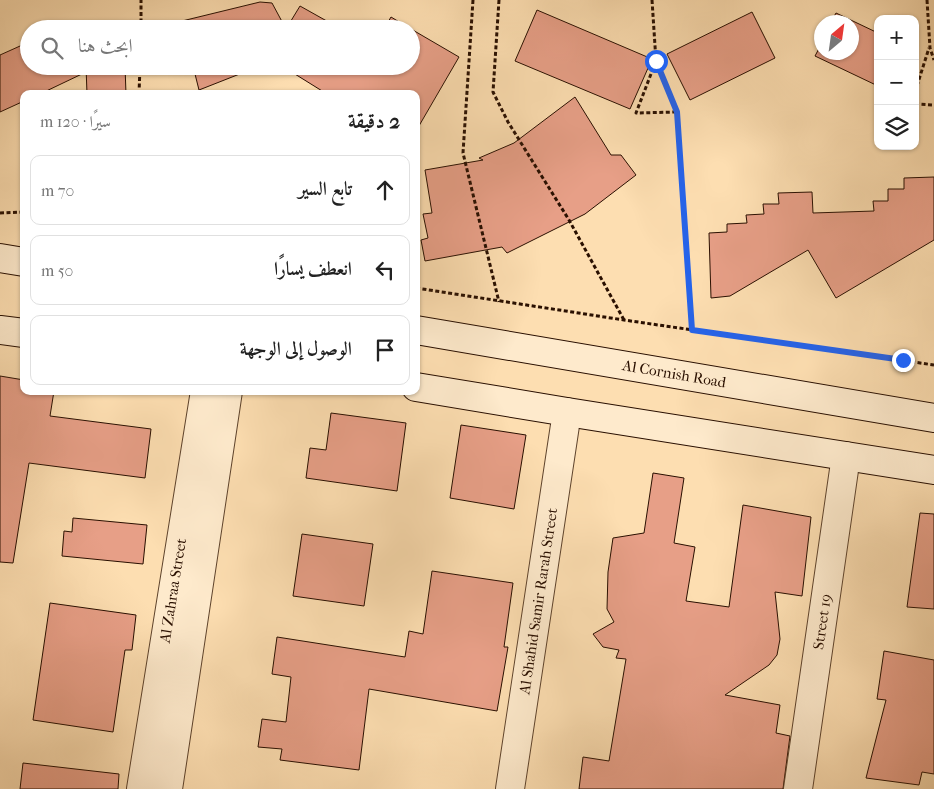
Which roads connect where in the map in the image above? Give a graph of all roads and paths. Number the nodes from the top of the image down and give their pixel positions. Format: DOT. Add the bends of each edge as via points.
graph roads {
  1 [pos="141,0"];
  2 [pos="473,0"];
  3 [pos="499,0"];
  4 [pos="652,0"];
  5 [pos="927,0"];
  6 [pos="140,20"];
  7 [pos="930,48"];
  8 [pos="934,60"];
  9 [pos="656,61"];
  10 [pos="140,75"];
  11 [pos="919,80"];
  12 [pos="139,90"];
  13 [pos="919,104"];
  14 [pos="934,105"];
  15 [pos="677,112"];
  16 [pos="20,212"];
  17 [pos="0,213"];
  18 [pos="0,258"];
  19 [pos="20,261"];
  20 [pos="420,289"];
  21 [pos="499,302"];
  22 [pos="624,320"];
  23 [pos="0,330"];
  24 [pos="692,330"];
  25 [pos="420,331"];
  26 [pos="20,332"];
  27 [pos="934,364"];
  28 [pos="420,387"];
  29 [pos="204,395"];
  30 [pos="227,395"];
  31 [pos="567,412"];
  32 [pos="934,418"];
  33 [pos="846,456"];
  34 [pos="934,470"];
  35 [pos="141,789"];
  36 [pos="168,789"];
  37 [pos="510,789"];
  38 [pos="798,789"];
  1 -- 6 [label="path"];
  2 -- 21 [label="path" via="463,153"];
  3 -- 22 [label="path" via="493,92"];
  4 -- 9 [label="path"];
  5 -- 7 [label="path"];
  7 -- 8 [label="path"];
  7 -- 11 [label="path"];
  9 -- 15 [label="path"];
  9 -- 15 [label="path" via="636,113"];
  10 -- 12 [label="path"];
  13 -- 14 [label="path"];
  15 -- 24 [label="path"];
  16 -- 17 [label="path"];
  18 -- 19 [label="street"];
  20 -- 21 [label="path"];
  21 -- 22 [label="path"];
  22 -- 24 [label="path"];
  23 -- 26 [label="street"];
  24 -- 27 [label="path"];
  25 -- 32 [label="street, Al Cornish Road"];
  28 -- 31 [label="street"];
  29 -- 35 [label="street, Al Zahraa Street"];
  30 -- 36 [label="street, Al Zahraa Street"];
  31 -- 33 [label="street"];
  31 -- 37 [label="street, Al Shahid Samir Rarah Street"];
  33 -- 34 [label="street"];
  33 -- 38 [label="street, Street 19"];
}
